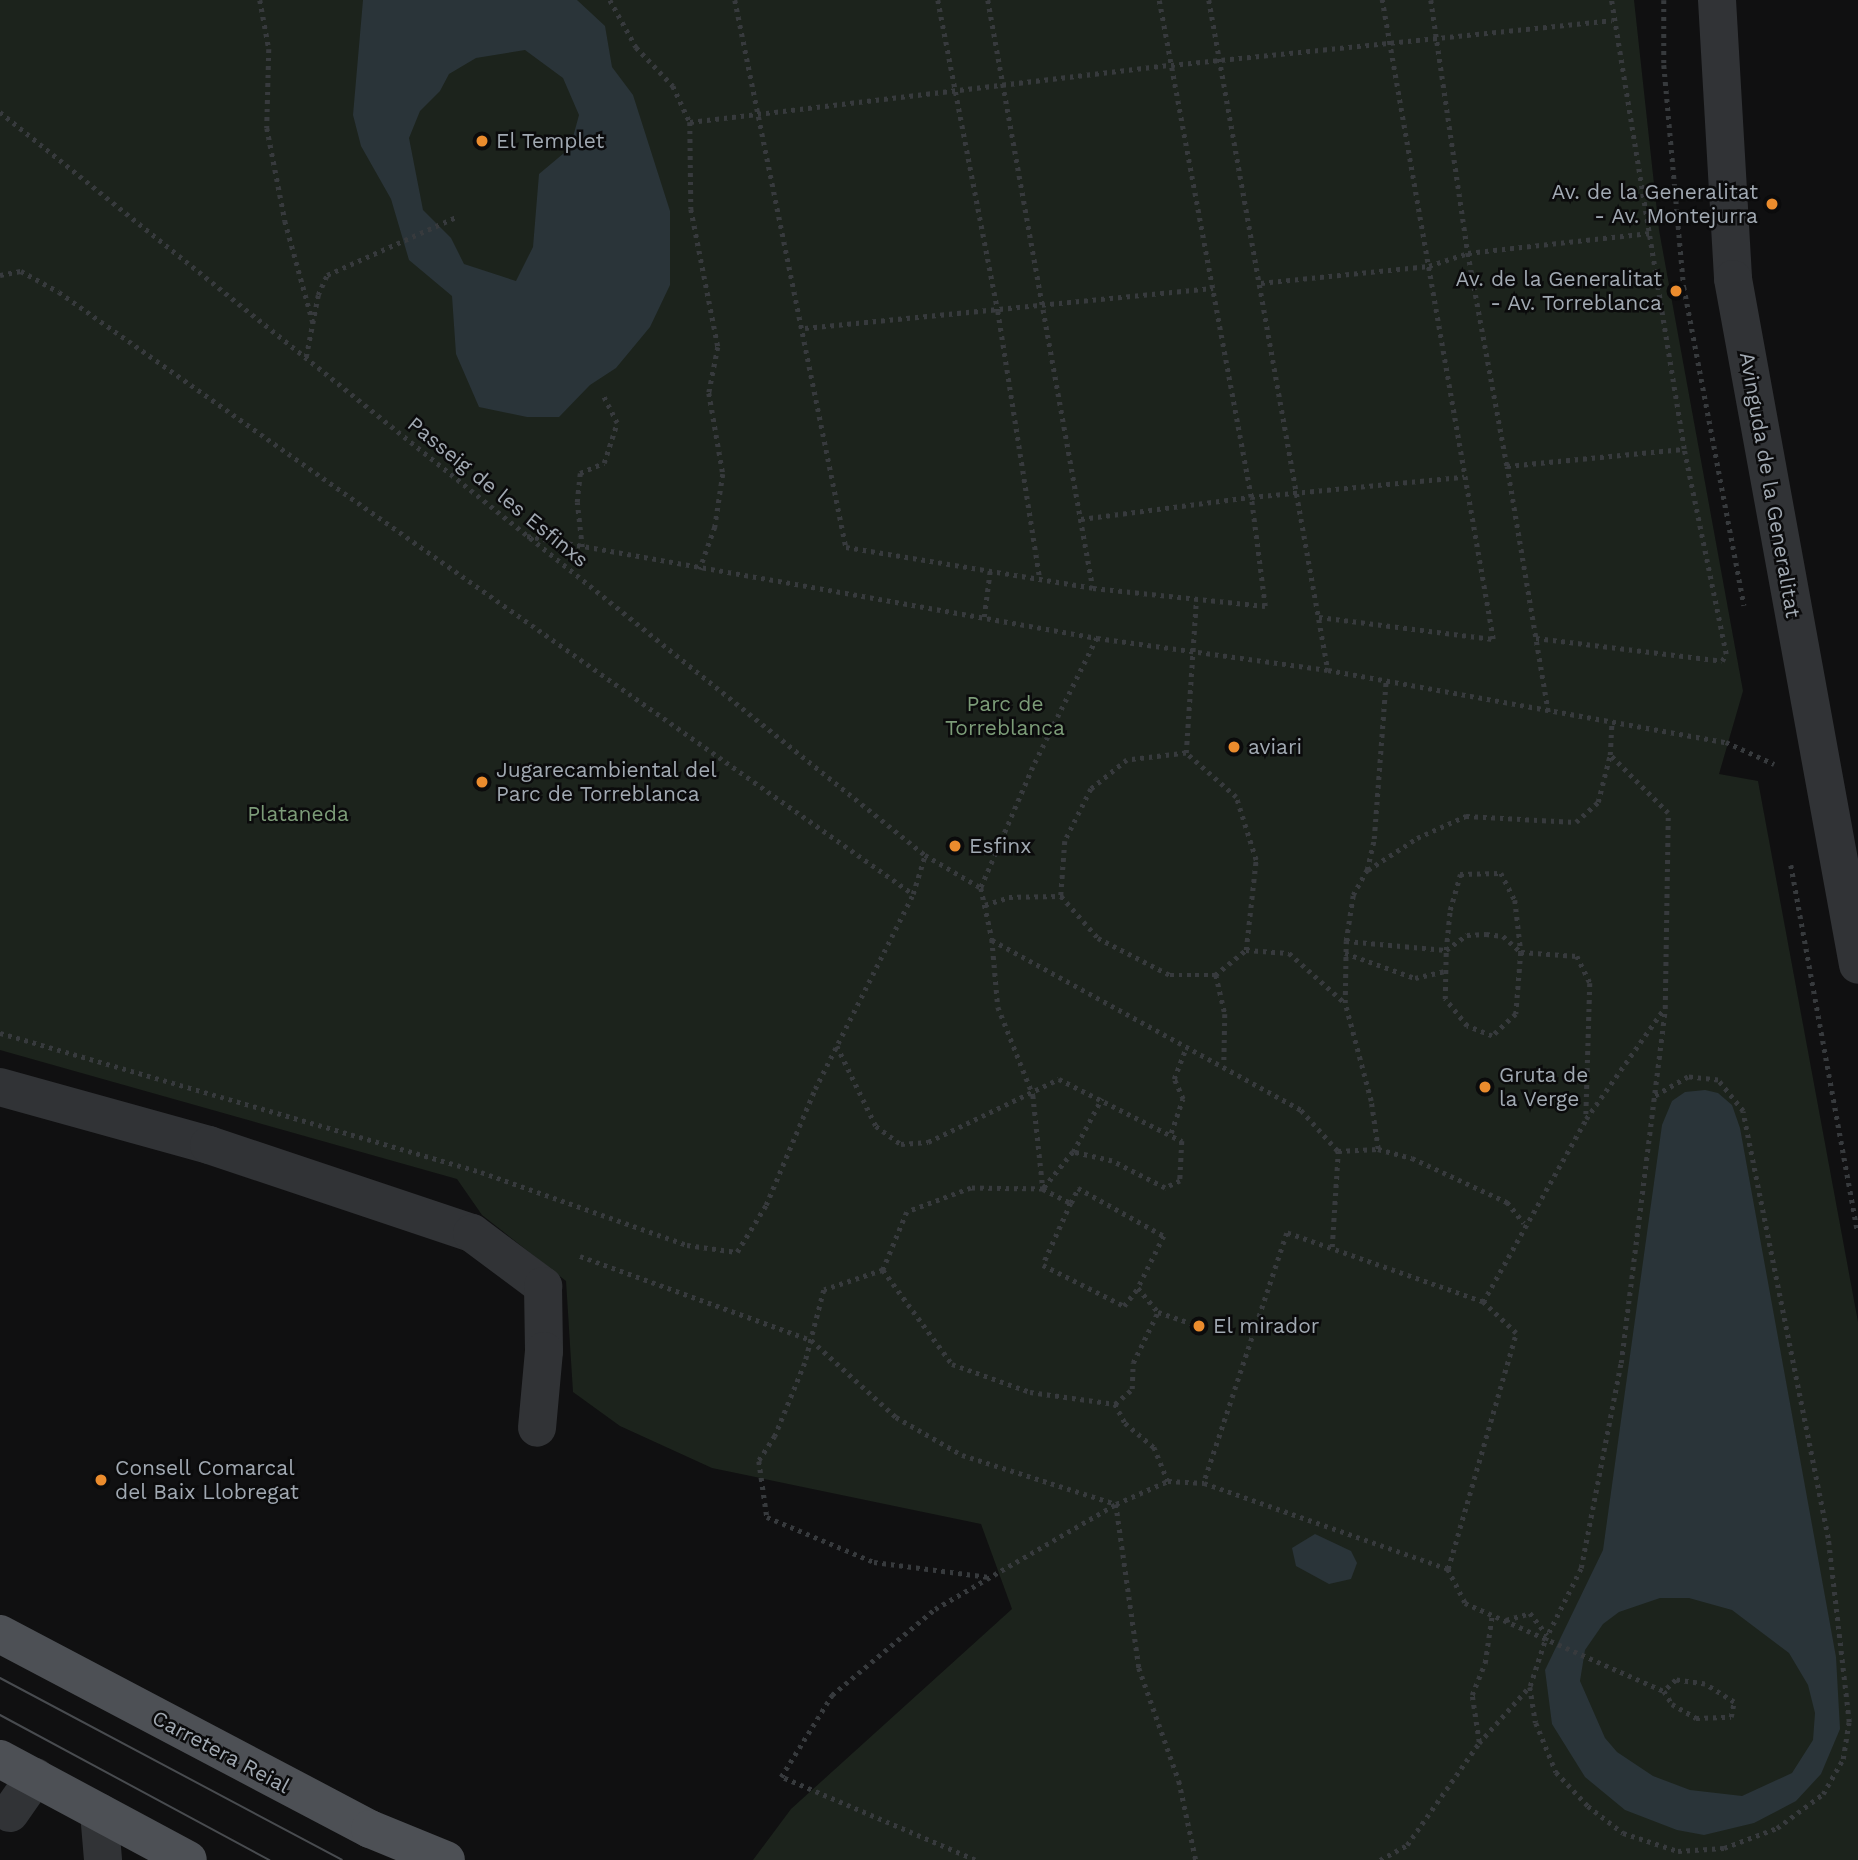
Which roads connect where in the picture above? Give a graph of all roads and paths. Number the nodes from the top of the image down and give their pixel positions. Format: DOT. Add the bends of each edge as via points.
graph roads {
  1 [pos="260,0"];
  2 [pos="610,0"];
  3 [pos="735,0"];
  4 [pos="938,0"];
  5 [pos="988,0"];
  6 [pos="1159,0"];
  7 [pos="1209,0"];
  8 [pos="1382,0"];
  9 [pos="1431,0"];
  10 [pos="1611,0"];
  11 [pos="1717,0"];
  12 [pos="1612,20"];
  13 [pos="1438,37"];
  14 [pos="1390,44"];
  15 [pos="1220,60"];
  16 [pos="1171,65"];
  17 [pos="1003,84"];
  18 [pos="954,90"];
  19 [pos="0,112"];
  20 [pos="759,112"];
  21 [pos="690,122"];
  22 [pos="456,217"];
  23 [pos="1650,233"];
  24 [pos="1468,253"];
  25 [pos="1429,266"];
  26 [pos="0,275"];
  27 [pos="1261,283"];
  28 [pos="1213,288"];
  29 [pos="1042,306"];
  30 [pos="998,311"];
  31 [pos="313,323"];
  32 [pos="805,328"];
  33 [pos="306,357"];
  34 [pos="602,394"];
  35 [pos="1684,449"];
  36 [pos="1507,466"];
  37 [pos="1464,477"];
  38 [pos="1295,493"];
  39 [pos="1251,497"];
  40 [pos="1081,520"];
  41 [pos="527,536"];
  42 [pos="582,547"];
  43 [pos="700,569"];
  44 [pos="990,571"];
  45 [pos="1040,579"];
  46 [pos="1093,588"];
  47 [pos="1196,601"];
  48 [pos="984,617"];
  49 [pos="1319,617"];
  50 [pos="1097,638"];
  51 [pos="1536,638"];
  52 [pos="1193,649"];
  53 [pos="1328,670"];
  54 [pos="1386,680"];
  55 [pos="1548,712"];
  56 [pos="1612,722"];
  57 [pos="1186,753"];
  58 [pos="1610,754"];
  59 [pos="1774,764"];
  60 [pos="925,855"];
  61 [pos="1367,870"];
  62 [pos="981,888"];
  63 [pos="913,894"];
  64 [pos="1061,896"];
  65 [pos="985,905"];
  66 [pos="992,939"];
  67 [pos="1346,941"];
  68 [pos="1246,950"];
  69 [pos="1446,950"];
  70 [pos="1521,951"];
  71 [pos="1345,953"];
  72 [pos="1858,965"];
  73 [pos="1446,971"];
  74 [pos="1216,975"];
  75 [pos="1345,1003"];
  76 [pos="1665,1008"];
  77 [pos="0,1033"];
  78 [pos="836,1046"];
  79 [pos="1186,1047"];
  80 [pos="1224,1064"];
  81 [pos="0,1087"];
  82 [pos="1033,1095"];
  83 [pos="1656,1096"];
  84 [pos="1102,1098"];
  85 [pos="1586,1119"];
  86 [pos="1171,1133"];
  87 [pos="1378,1149"];
  88 [pos="1338,1151"];
  89 [pos="1073,1152"];
  90 [pos="1043,1189"];
  91 [pos="1070,1203"];
  92 [pos="1524,1223"];
  93 [pos="1332,1247"];
  94 [pos="580,1256"];
  95 [pos="883,1270"];
  96 [pos="1138,1288"];
  97 [pos="1483,1302"];
  98 [pos="1158,1312"];
  99 [pos="1199,1326"];
  100 [pos="811,1340"];
  101 [pos="1115,1404"];
  102 [pos="537,1428"];
  103 [pos="1168,1481"];
  104 [pos="1205,1483"];
  105 [pos="1116,1504"];
  106 [pos="1448,1569"];
  107 [pos="990,1577"];
  108 [pos="1492,1615"];
  109 [pos="1506,1620"];
  110 [pos="0,1634"];
  111 [pos="1547,1638"];
  112 [pos="1530,1686"];
  113 [pos="1664,1691"];
  114 [pos="1479,1743"];
  115 [pos="0,1759"];
  116 [pos="35,1777"];
  117 [pos="99,1812"];
  118 [pos="10,1813"];
  119 [pos="103,1860"];
  120 [pos="188,1860"];
  121 [pos="446,1860"];
  122 [pos="975,1860"];
  123 [pos="1196,1860"];
  124 [pos="1380,1860"];
  1 -- 31 [label="path" via="269,50 267,128 285,221"];
  2 -- 21 [label="path" via="636,47 673,86"];
  3 -- 20 [label="path"];
  4 -- 18 [label="path"];
  5 -- 17 [label="path"];
  6 -- 16 [label="path"];
  7 -- 15 [label="path"];
  8 -- 14 [label="path"];
  9 -- 13 [label="path"];
  10 -- 12 [label="path"];
  11 -- 72 [label="street, Avinguda de la Generalitat" via="1733,279"];
  12 -- 13 [label="path"];
  12 -- 23 [label="path"];
  13 -- 14 [label="path"];
  13 -- 24 [label="path"];
  14 -- 15 [label="path"];
  14 -- 25 [label="path"];
  15 -- 16 [label="path"];
  15 -- 27 [label="path"];
  16 -- 17 [label="path"];
  16 -- 28 [label="path"];
  17 -- 18 [label="path"];
  17 -- 29 [label="path"];
  18 -- 20 [label="path"];
  18 -- 30 [label="path"];
  19 -- 33 [label="path, Passeig de les Esfinxs"];
  20 -- 21 [label="path"];
  20 -- 32 [label="path"];
  21 -- 43 [label="path" via="691,209 718,347 709,393 723,474 715,527"];
  22 -- 31 [label="path" via="327,275"];
  23 -- 24 [label="path"];
  23 -- 35 [label="path"];
  24 -- 25 [label="path"];
  24 -- 36 [label="path"];
  25 -- 27 [label="path"];
  25 -- 37 [label="path"];
  26 -- 63 [label="path" via="21,271 59,292"];
  27 -- 38 [label="path"];
  28 -- 29 [label="path"];
  28 -- 39 [label="path"];
  29 -- 30 [label="path"];
  29 -- 40 [label="path"];
  30 -- 32 [label="path"];
  30 -- 45 [label="path"];
  31 -- 33 [label="path"];
  32 -- 44 [label="path" via="846,547"];
  33 -- 41 [label="path, Passeig de les Esfinxs"];
  34 -- 42 [label="path" via="617,423 604,463 580,473 577,502"];
  35 -- 36 [label="path"];
  35 -- 51 [label="path" via="1726,654 1722,661"];
  36 -- 51 [label="path"];
  37 -- 38 [label="path"];
  37 -- 49 [label="path" via="1493,639"];
  38 -- 39 [label="path"];
  38 -- 49 [label="path"];
  39 -- 40 [label="path"];
  39 -- 47 [label="path" via="1265,606"];
  40 -- 46 [label="path"];
  41 -- 42 [label="path"];
  41 -- 60 [label="path, Passeig de les Esfinxs"];
  42 -- 43 [label="path"];
  43 -- 48 [label="path"];
  44 -- 45 [label="path"];
  44 -- 48 [label="path"];
  45 -- 46 [label="path"];
  46 -- 47 [label="path"];
  47 -- 52 [label="path"];
  48 -- 50 [label="path"];
  49 -- 53 [label="path"];
  50 -- 52 [label="path"];
  50 -- 62 [label="path" via="1033,766"];
  51 -- 55 [label="path"];
  52 -- 53 [label="path"];
  52 -- 57 [label="path"];
  53 -- 54 [label="path"];
  54 -- 55 [label="path"];
  54 -- 61 [label="path" via="1374,839"];
  55 -- 56 [label="path"];
  56 -- 58 [label="path"];
  56 -- 59 [label="path" via="1726,742"];
  57 -- 64 [label="path" via="1127,760 1091,789 1065,841"];
  57 -- 68 [label="path" via="1236,797 1256,860"];
  58 -- 61 [label="path" via="1598,802 1576,822 1466,816 1417,838"];
  58 -- 76 [label="path" via="1668,813"];
  60 -- 62 [label="path, Passeig de les Esfinxs"];
  60 -- 63 [label="path"];
  61 -- 67 [label="path" via="1353,895"];
  62 -- 65 [label="path"];
  63 -- 78 [label="path"];
  64 -- 65 [label="path" via="1009,897"];
  64 -- 74 [label="path" via="1098,938 1170,975"];
  65 -- 66 [label="path"];
  66 -- 79 [label="path"];
  66 -- 82 [label="path" via="998,1007"];
  67 -- 69 [label="path"];
  67 -- 71 [label="path"];
  68 -- 74 [label="path"];
  68 -- 75 [label="path" via="1289,953"];
  69 -- 70 [label="path" via="1467,935 1486,934 1503,936"];
  69 -- 70 [label="path" via="1460,874 1501,873 1515,900"];
  69 -- 73 [label="path"];
  70 -- 73 [label="path" via="1516,1013 1492,1037 1467,1026 1445,999"];
  70 -- 85 [label="path" via="1577,956 1590,983"];
  71 -- 73 [label="path" via="1415,978"];
  71 -- 75 [label="path"];
  74 -- 80 [label="path" via="1225,1014"];
  75 -- 87 [label="path" via="1371,1101"];
  76 -- 83 [label="path"];
  76 -- 85 [label="path"];
  77 -- 78 [label="path" via="481,1172 687,1245 737,1252 766,1205"];
  78 -- 82 [label="path" via="876,1126 901,1144 928,1142"];
  79 -- 80 [label="path"];
  79 -- 86 [label="path" via="1174,1079 1183,1099"];
  80 -- 88 [label="path" via="1301,1110"];
  81 -- 102 [label="street" via="209,1145 472,1233 542,1286 544,1351"];
  82 -- 84 [label="path" via="1059,1079"];
  82 -- 90 [label="path"];
  83 -- 111 [label="path" via="1621,1363 1581,1568"];
  83 -- 112 [label="path" via="1688,1077 1718,1080 1743,1111 1828,1538 1849,1722 1843,1759 1823,1794 1777,1828 1724,1849 1678,1850 1623,1833 1588,1806 1556,1772 1536,1723"];
  84 -- 86 [label="path"];
  84 -- 89 [label="path"];
  85 -- 92 [label="path"];
  86 -- 89 [label="path" via="1182,1141 1180,1181 1165,1188 1112,1161"];
  87 -- 88 [label="path"];
  87 -- 92 [label="path" via="1468,1181 1507,1202"];
  88 -- 93 [label="path"];
  89 -- 90 [label="path"];
  90 -- 91 [label="path"];
  90 -- 95 [label="path" via="971,1188 907,1212"];
  91 -- 96 [label="path" via="1078,1188 1164,1236"];
  91 -- 96 [label="path" via="1043,1265 1124,1306"];
  92 -- 97 [label="path"];
  93 -- 97 [label="path"];
  93 -- 104 [label="path" via="1287,1233"];
  94 -- 100 [label="path"];
  95 -- 100 [label="path" via="824,1290"];
  95 -- 101 [label="path" via="952,1364 1030,1392"];
  96 -- 98 [label="path"];
  97 -- 106 [label="path" via="1516,1333"];
  98 -- 99 [label="path"];
  98 -- 101 [label="path" via="1133,1363 1132,1389"];
  100 -- 105 [label="path" via="896,1417 962,1455"];
  100 -- 107 [label="path" via="775,1436 759,1461 767,1517 874,1562"];
  101 -- 103 [label="path" via="1125,1423 1154,1447"];
  103 -- 104 [label="path"];
  103 -- 105 [label="path"];
  104 -- 106 [label="path"];
  105 -- 107 [label="path"];
  105 -- 123 [label="path" via="1139,1668 1179,1782"];
  106 -- 108 [label="path" via="1465,1603"];
  107 -- 122 [label="path" via="935,1609 832,1695 781,1777"];
  108 -- 109 [label="path"];
  108 -- 114 [label="path" via="1485,1663 1472,1695"];
  109 -- 111 [label="path"];
  109 -- 111 [label="path" via="1530,1613"];
  110 -- 121 [label="main road, Carretera Reial" via="358,1823"];
  111 -- 112 [label="path"];
  111 -- 113 [label="path"];
  112 -- 114 [label="path"];
  113 -- 113 [label="path" via="1672,1704 1696,1718 1731,1717 1734,1702 1705,1684 1676,1679"];
  114 -- 124 [label="path" via="1407,1845"];
  115 -- 116 [label="main road"];
  116 -- 117 [label="main road"];
  116 -- 118 [label="street"];
  117 -- 119 [label="street"];
  117 -- 120 [label="main road"];
}
